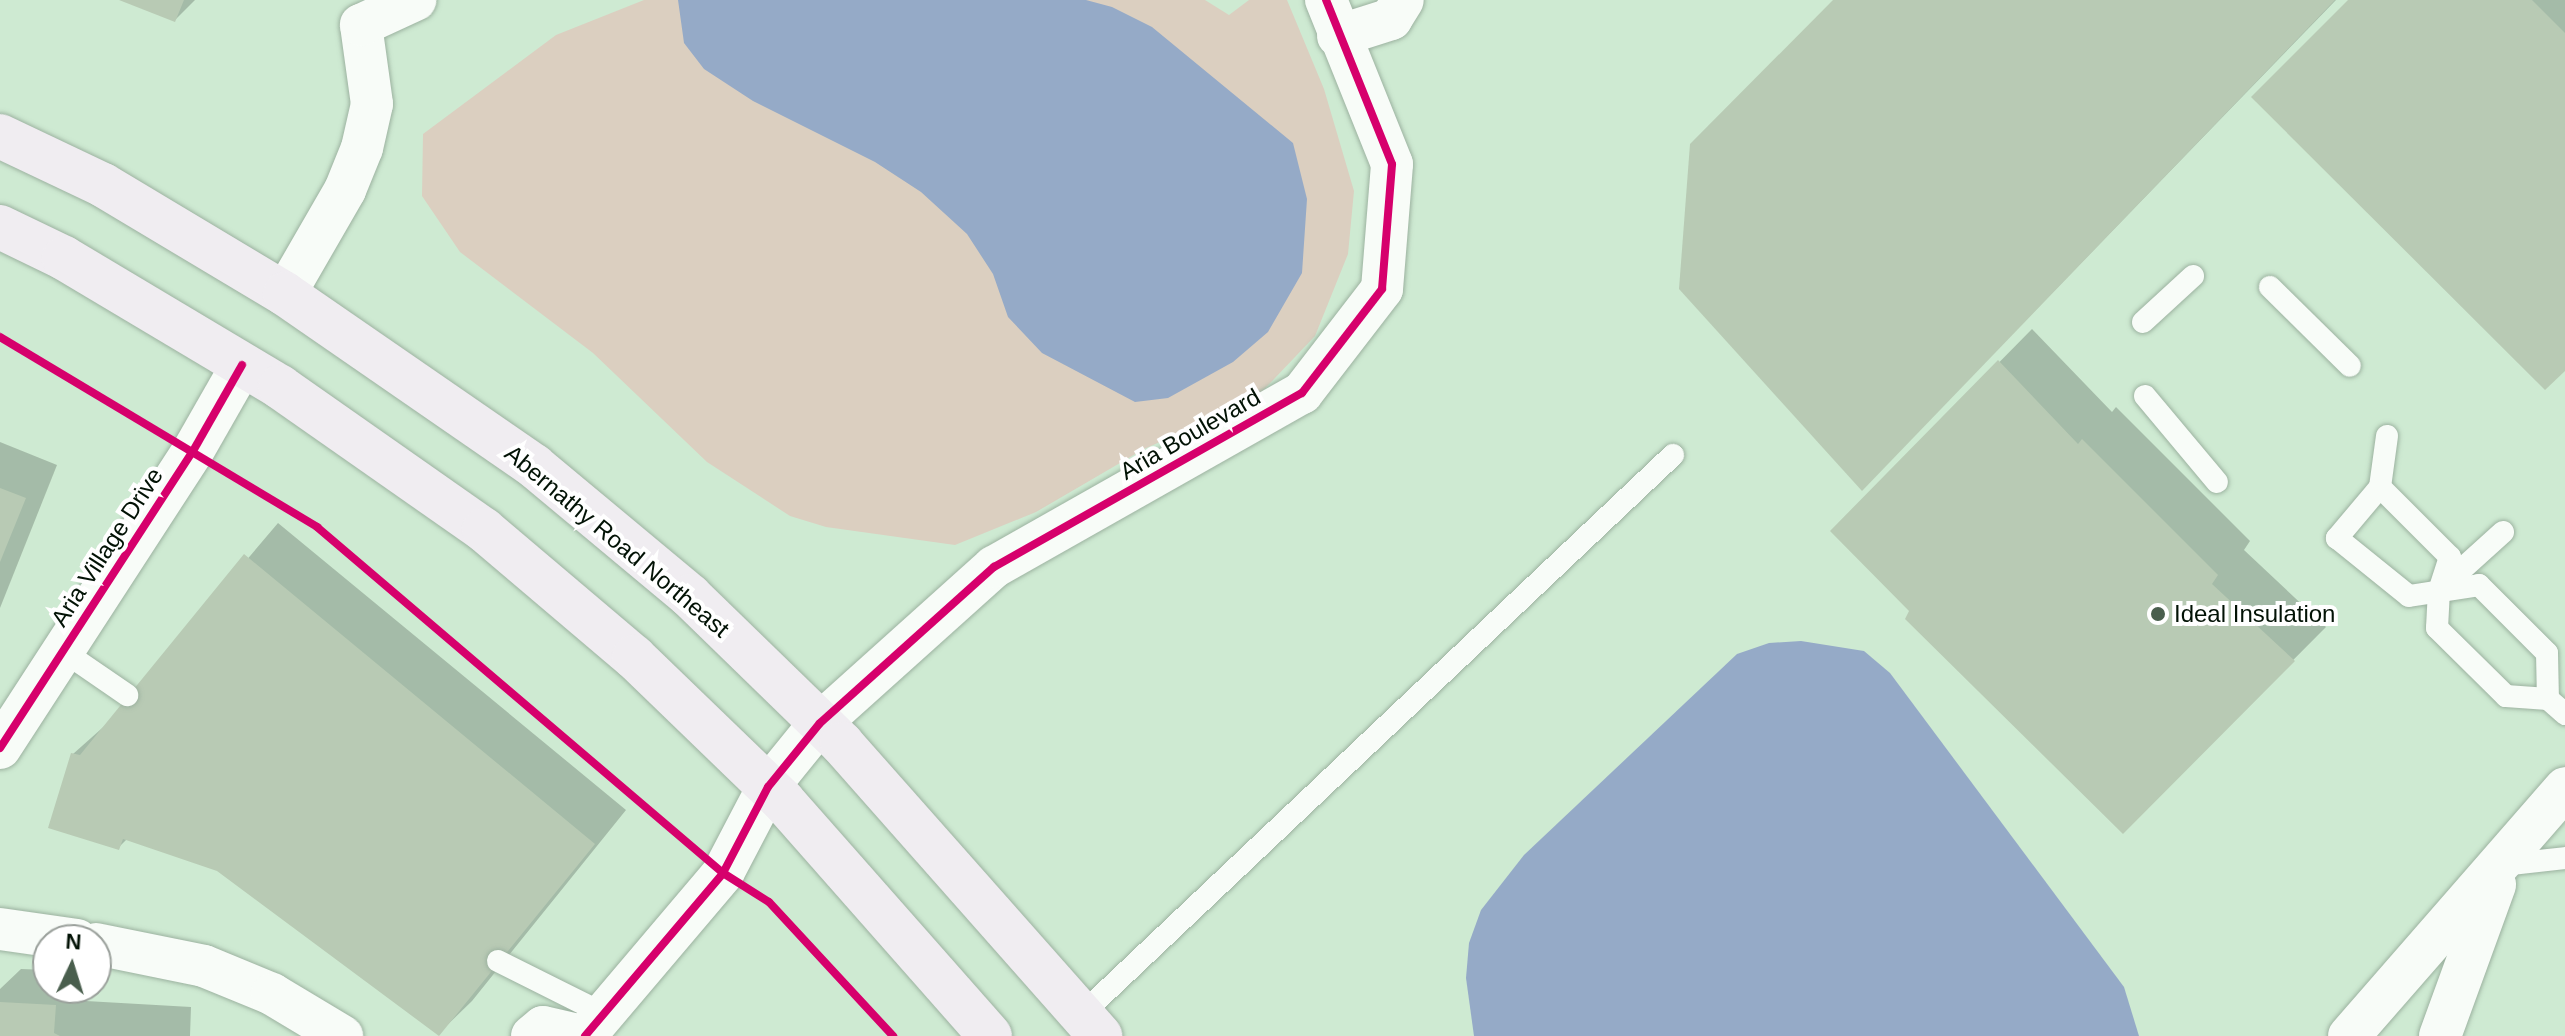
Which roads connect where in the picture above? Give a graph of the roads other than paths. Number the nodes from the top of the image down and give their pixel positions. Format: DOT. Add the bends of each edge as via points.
graph roads {
  1 [pos="415,0"];
  2 [pos="1403,0"];
  3 [pos="356,12"];
  4 [pos="1332,18"];
  5 [pos="0,136"];
  6 [pos="0,227"];
  7 [pos="2193,276"];
  8 [pos="2270,287"];
  9 [pos="285,294"];
  10 [pos="2143,322"];
  11 [pos="242,365"];
  12 [pos="2350,366"];
  13 [pos="2145,396"];
  14 [pos="2387,436"];
  15 [pos="1673,455"];
  16 [pos="2217,482"];
  17 [pos="2380,487"];
  18 [pos="2503,532"];
  19 [pos="2439,590"];
  20 [pos="63,651"];
  21 [pos="127,695"];
  22 [pos="2556,706"];
  23 [pos="820,723"];
  24 [pos="0,748"];
  25 [pos="768,787"];
  26 [pos="2565,788"];
  27 [pos="2565,858"];
  28 [pos="2502,865"];
  29 [pos="0,929"];
  30 [pos="32,934"];
  31 [pos="112,947"];
  32 [pos="498,961"];
  33 [pos="1090,1026"];
  34 [pos="588,1030"];
  35 [pos="342,1036"];
  36 [pos="532,1036"];
  37 [pos="990,1036"];
  38 [pos="2349,1036"];
  39 [pos="2440,1036"];
  1 -- 3 [label="street"];
  2 -- 4 [label="street" via="1391,19"];
  3 -- 9 [label="street" via="372,104 362,148 345,190"];
  4 -- 23 [label="street, Aria Boulevard" via="1392,164 1382,289 1302,393 994,567"];
  5 -- 9 [label="main road, Abernathy Road Northeast" via="103,185"];
  6 -- 11 [label="main road" via="64,258"];
  7 -- 10 [label="lane"];
  8 -- 12 [label="lane"];
  9 -- 23 [label="main road, Abernathy Road Northeast" via="534,466 690,596"];
  11 -- 20 [label="street, Aria Village Drive" via="193,451"];
  11 -- 25 [label="main road" via="484,530 634,657"];
  13 -- 16 [label="lane"];
  14 -- 17 [label="lane"];
  15 -- 33 [label="lane"];
  17 -- 19 [label="lane" via="2450,557"];
  17 -- 19 [label="lane" via="2337,538 2409,596"];
  18 -- 19 [label="lane"];
  19 -- 22 [label="lane" via="2437,628 2506,696"];
  19 -- 22 [label="lane" via="2479,585 2547,653"];
  20 -- 21 [label="lane"];
  20 -- 24 [label="street, Aria Village Drive"];
  23 -- 25 [label="street, Aria Boulevard"];
  23 -- 33 [label="main road, Abernathy Road Northeast"];
  25 -- 34 [label="street, Aria Boulevard" via="723,873"];
  25 -- 37 [label="main road"];
  26 -- 28 [label="street"];
  27 -- 28 [label="lane"];
  28 -- 38 [label="street"];
  28 -- 39 [label="street"];
  29 -- 30 [label="street"];
  31 -- 35 [label="street" via="204,966 272,994"];
  32 -- 34 [label="lane"];
  34 -- 36 [label="street" via="543,1027"];
}
